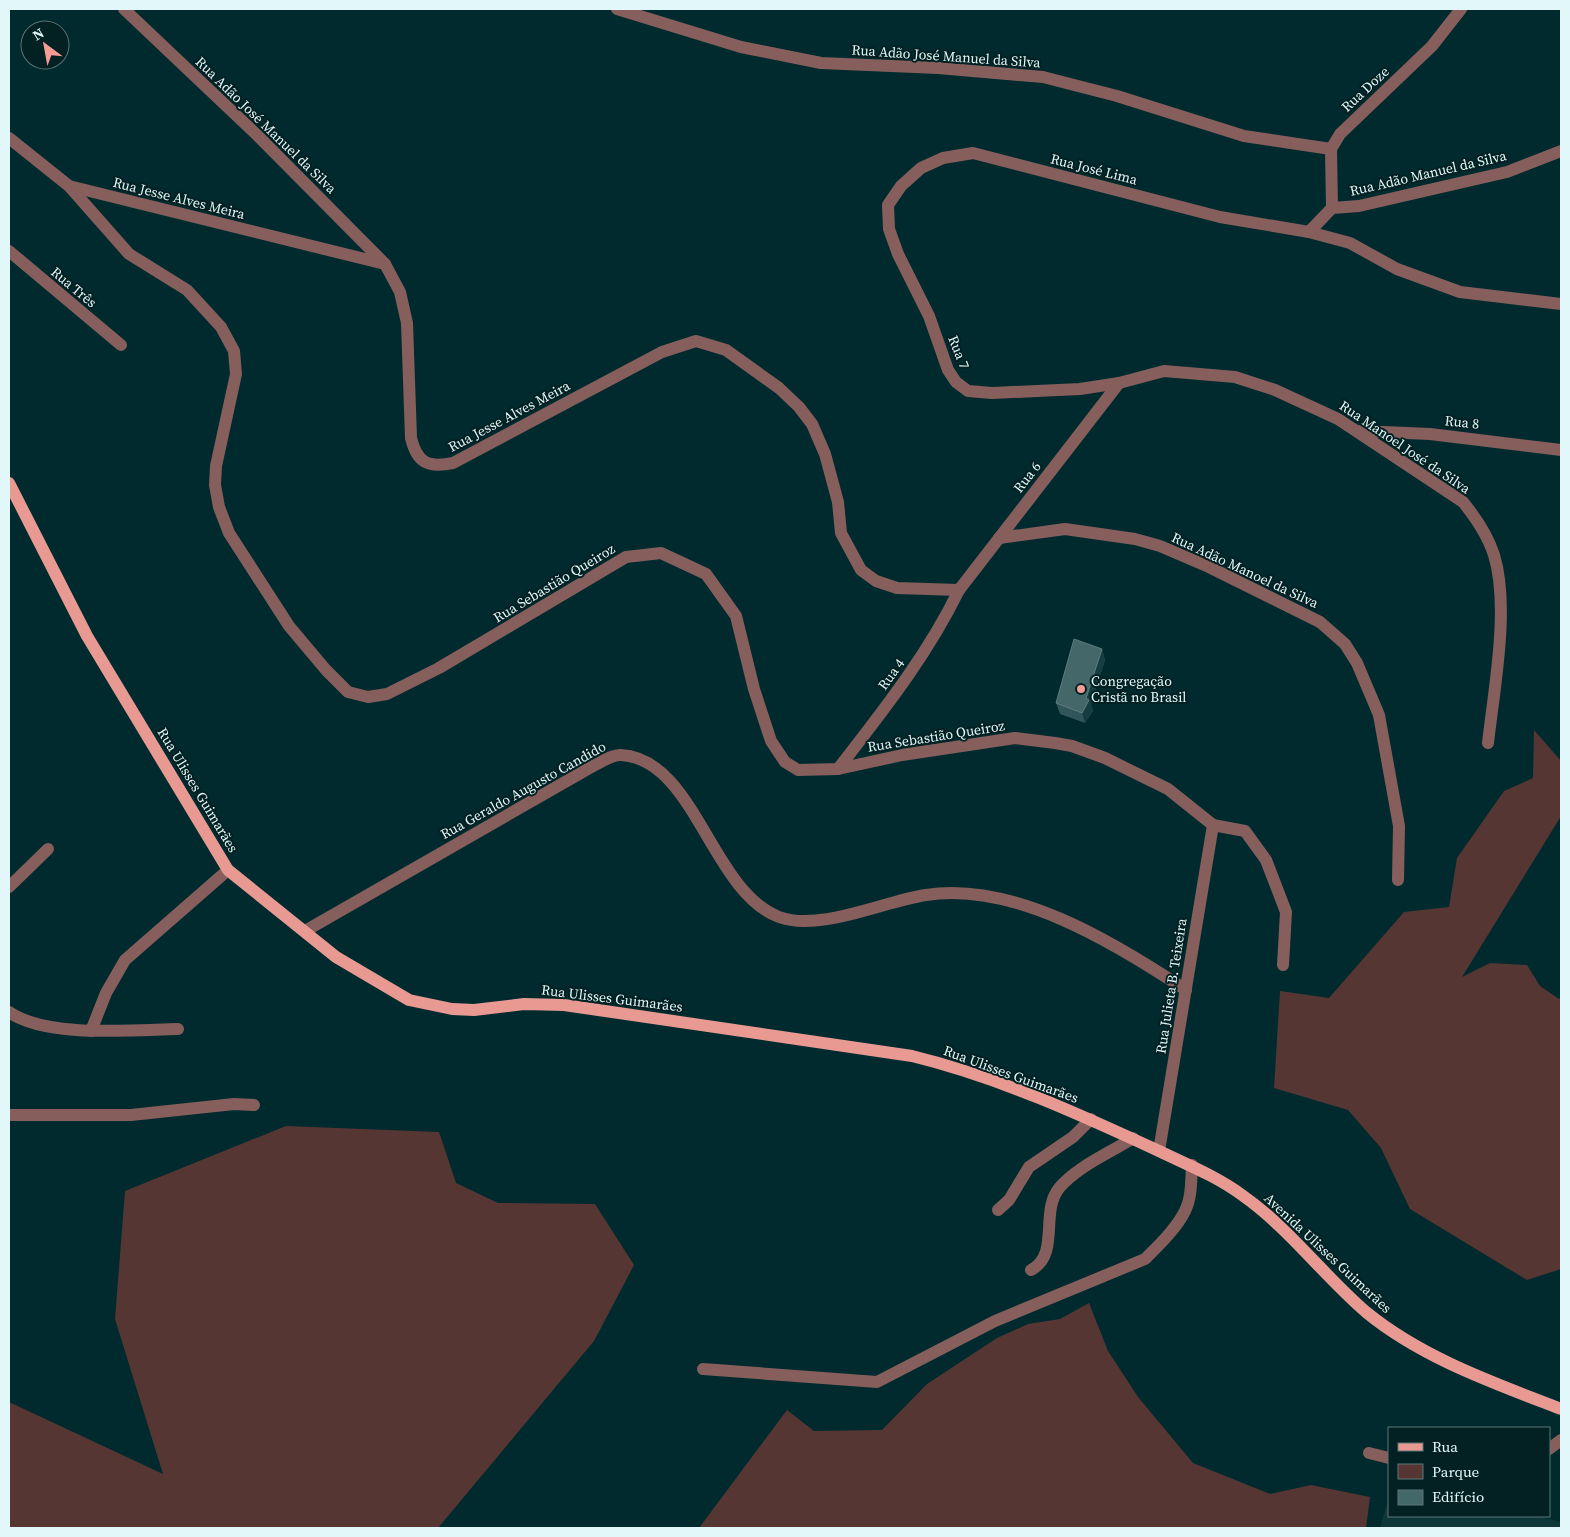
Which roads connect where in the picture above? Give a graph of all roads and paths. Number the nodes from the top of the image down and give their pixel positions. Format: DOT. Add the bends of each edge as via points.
graph roads {
  1 [pos="124,9"];
  2 [pos="618,9"];
  3 [pos="1461,9"];
  4 [pos="9,138"];
  5 [pos="1331,149"];
  6 [pos="1561,151"];
  7 [pos="69,186"];
  8 [pos="888,205"];
  9 [pos="1332,208"];
  10 [pos="1309,232"];
  11 [pos="9,251"];
  12 [pos="385,264"];
  13 [pos="1561,304"];
  14 [pos="120,346"];
  15 [pos="1119,383"];
  16 [pos="1358,431"];
  17 [pos="1561,450"];
  18 [pos="9,483"];
  19 [pos="999,538"];
  20 [pos="959,590"];
  21 [pos="1488,743"];
  22 [pos="838,769"];
  23 [pos="1213,825"];
  24 [pos="48,849"];
  25 [pos="228,870"];
  26 [pos="1398,880"];
  27 [pos="9,887"];
  28 [pos="305,931"];
  29 [pos="1283,964"];
  30 [pos="1186,990"];
  31 [pos="9,1012"];
  32 [pos="178,1029"];
  33 [pos="92,1031"];
  34 [pos="254,1105"];
  35 [pos="9,1115"];
  36 [pos="1090,1119"];
  37 [pos="1133,1138"];
  38 [pos="1159,1151"];
  39 [pos="1192,1165"];
  40 [pos="998,1210"];
  41 [pos="1031,1270"];
  42 [pos="703,1369"];
  43 [pos="1561,1409"];
  44 [pos="1561,1440"];
  45 [pos="1550,1448"];
  46 [pos="1369,1453"];
  47 [pos="1388,1458"];
  1 -- 12 [label="street, Rua Adão José Manuel da Silva" via="258,136"];
  2 -- 5 [label="street, Rua Adão José Manuel da Silva" via="741,48 820,63 1043,76 1244,136"];
  3 -- 5 [label="street, Rua Doze" via="1432,46 1350,123"];
  4 -- 7 [label="street, Rua Sebastião Queiroz"];
  5 -- 9 [label="street"];
  6 -- 9 [label="street, Rua Adão Manuel da Silva" via="1507,172 1359,206"];
  7 -- 12 [label="street, Rua Jesse Alves Meira"];
  7 -- 22 [label="street, Rua Sebastião Queiroz" via="129,254 187,290 221,327 234,351 236,374 216,466 219,507 229,533 289,626 348,692 368,697 387,694 439,668 626,557 660,553 706,574 736,616 770,741 782,758 798,770"];
  8 -- 10 [label="street, Rua José Lima" via="901,186 921,168 943,158 972,153 1220,217"];
  8 -- 15 [label="street, Rua 7" via="889,228 898,254 929,316 948,370 956,382 968,391 992,393 1080,389"];
  9 -- 10 [label="street"];
  10 -- 13 [label="street, Rua José Lima" via="1350,243 1397,269 1460,292"];
  11 -- 14 [label="street, Rua Três"];
  12 -- 20 [label="street, Rua Jesse Alves Meira" via="400,292 407,323 411,438 414,452 422,461 437,466 453,463 662,352 696,341 726,350 779,388 812,424 825,454 838,502 841,533 861,570 876,581 897,588"];
  15 -- 16 [label="street, Rua Manoel José da Silva" via="1164,371 1234,377 1306,403"];
  15 -- 19 [label="street, Rua 6"];
  16 -- 17 [label="street, Rua 8" via="1430,434"];
  16 -- 21 [label="street, Rua Manoel José da Silva" via="1463,502 1475,517 1494,555 1502,610"];
  18 -- 25 [label="main road, Rua Ulisses Guimarães" via="87,636"];
  19 -- 20 [label="street, Rua 6"];
  19 -- 26 [label="street, Rua Adão Manoel da Silva" via="1065,529 1108,534 1160,546 1209,566 1320,622 1345,644 1357,663 1379,715 1400,826"];
  20 -- 22 [label="street, Rua 4" via="926,651"];
  22 -- 23 [label="street, Rua Sebastião Queiroz" via="930,750 1015,738 1055,743 1105,758 1168,789"];
  23 -- 29 [label="street, Rua Sebastião Queiroz" via="1245,831 1266,860 1286,912"];
  23 -- 30 [label="street, Rua Julieta B. Teixeira"];
  24 -- 27 [label="street"];
  25 -- 28 [label="main road, Rua Ulisses Guimarães"];
  25 -- 33 [label="street" via="125,960 106,993"];
  28 -- 30 [label="street, Rua Geraldo Augusto Candido" via="585,770 619,754 638,759 660,771 698,819 738,883 761,908 780,917 804,921 848,915 925,895 951,892 986,894 1031,907 1081,930 1137,957"];
  28 -- 36 [label="main road, Rua Ulisses Guimarães" via="336,957 379,984 428,1005 474,1010 524,1004 564,1005 912,1056 955,1067"];
  30 -- 38 [label="street, Rua Julieta B. Teixeira"];
  31 -- 33 [label="street" via="46,1026"];
  32 -- 33 [label="street"];
  34 -- 35 [label="street" via="234,1104 131,1115"];
  36 -- 37 [label="main road, Rua Ulisses Guimarães"];
  36 -- 40 [label="street" via="1073,1137 1029,1167 1009,1200"];
  37 -- 38 [label="main road, Rua Ulisses Guimarães"];
  37 -- 41 [label="street" via="1060,1187 1050,1209 1047,1253 1042,1262"];
  38 -- 39 [label="main road, Avenida Ulisses Guimarães"];
  39 -- 42 [label="street" via="1190,1195 1185,1211 1164,1240 1145,1258 995,1321 877,1382"];
  39 -- 43 [label="main road, Avenida Ulisses Guimarães" via="1257,1207 1365,1311 1392,1332 1430,1355"];
  44 -- 45 [label="street"];
  46 -- 47 [label="street"];
}
